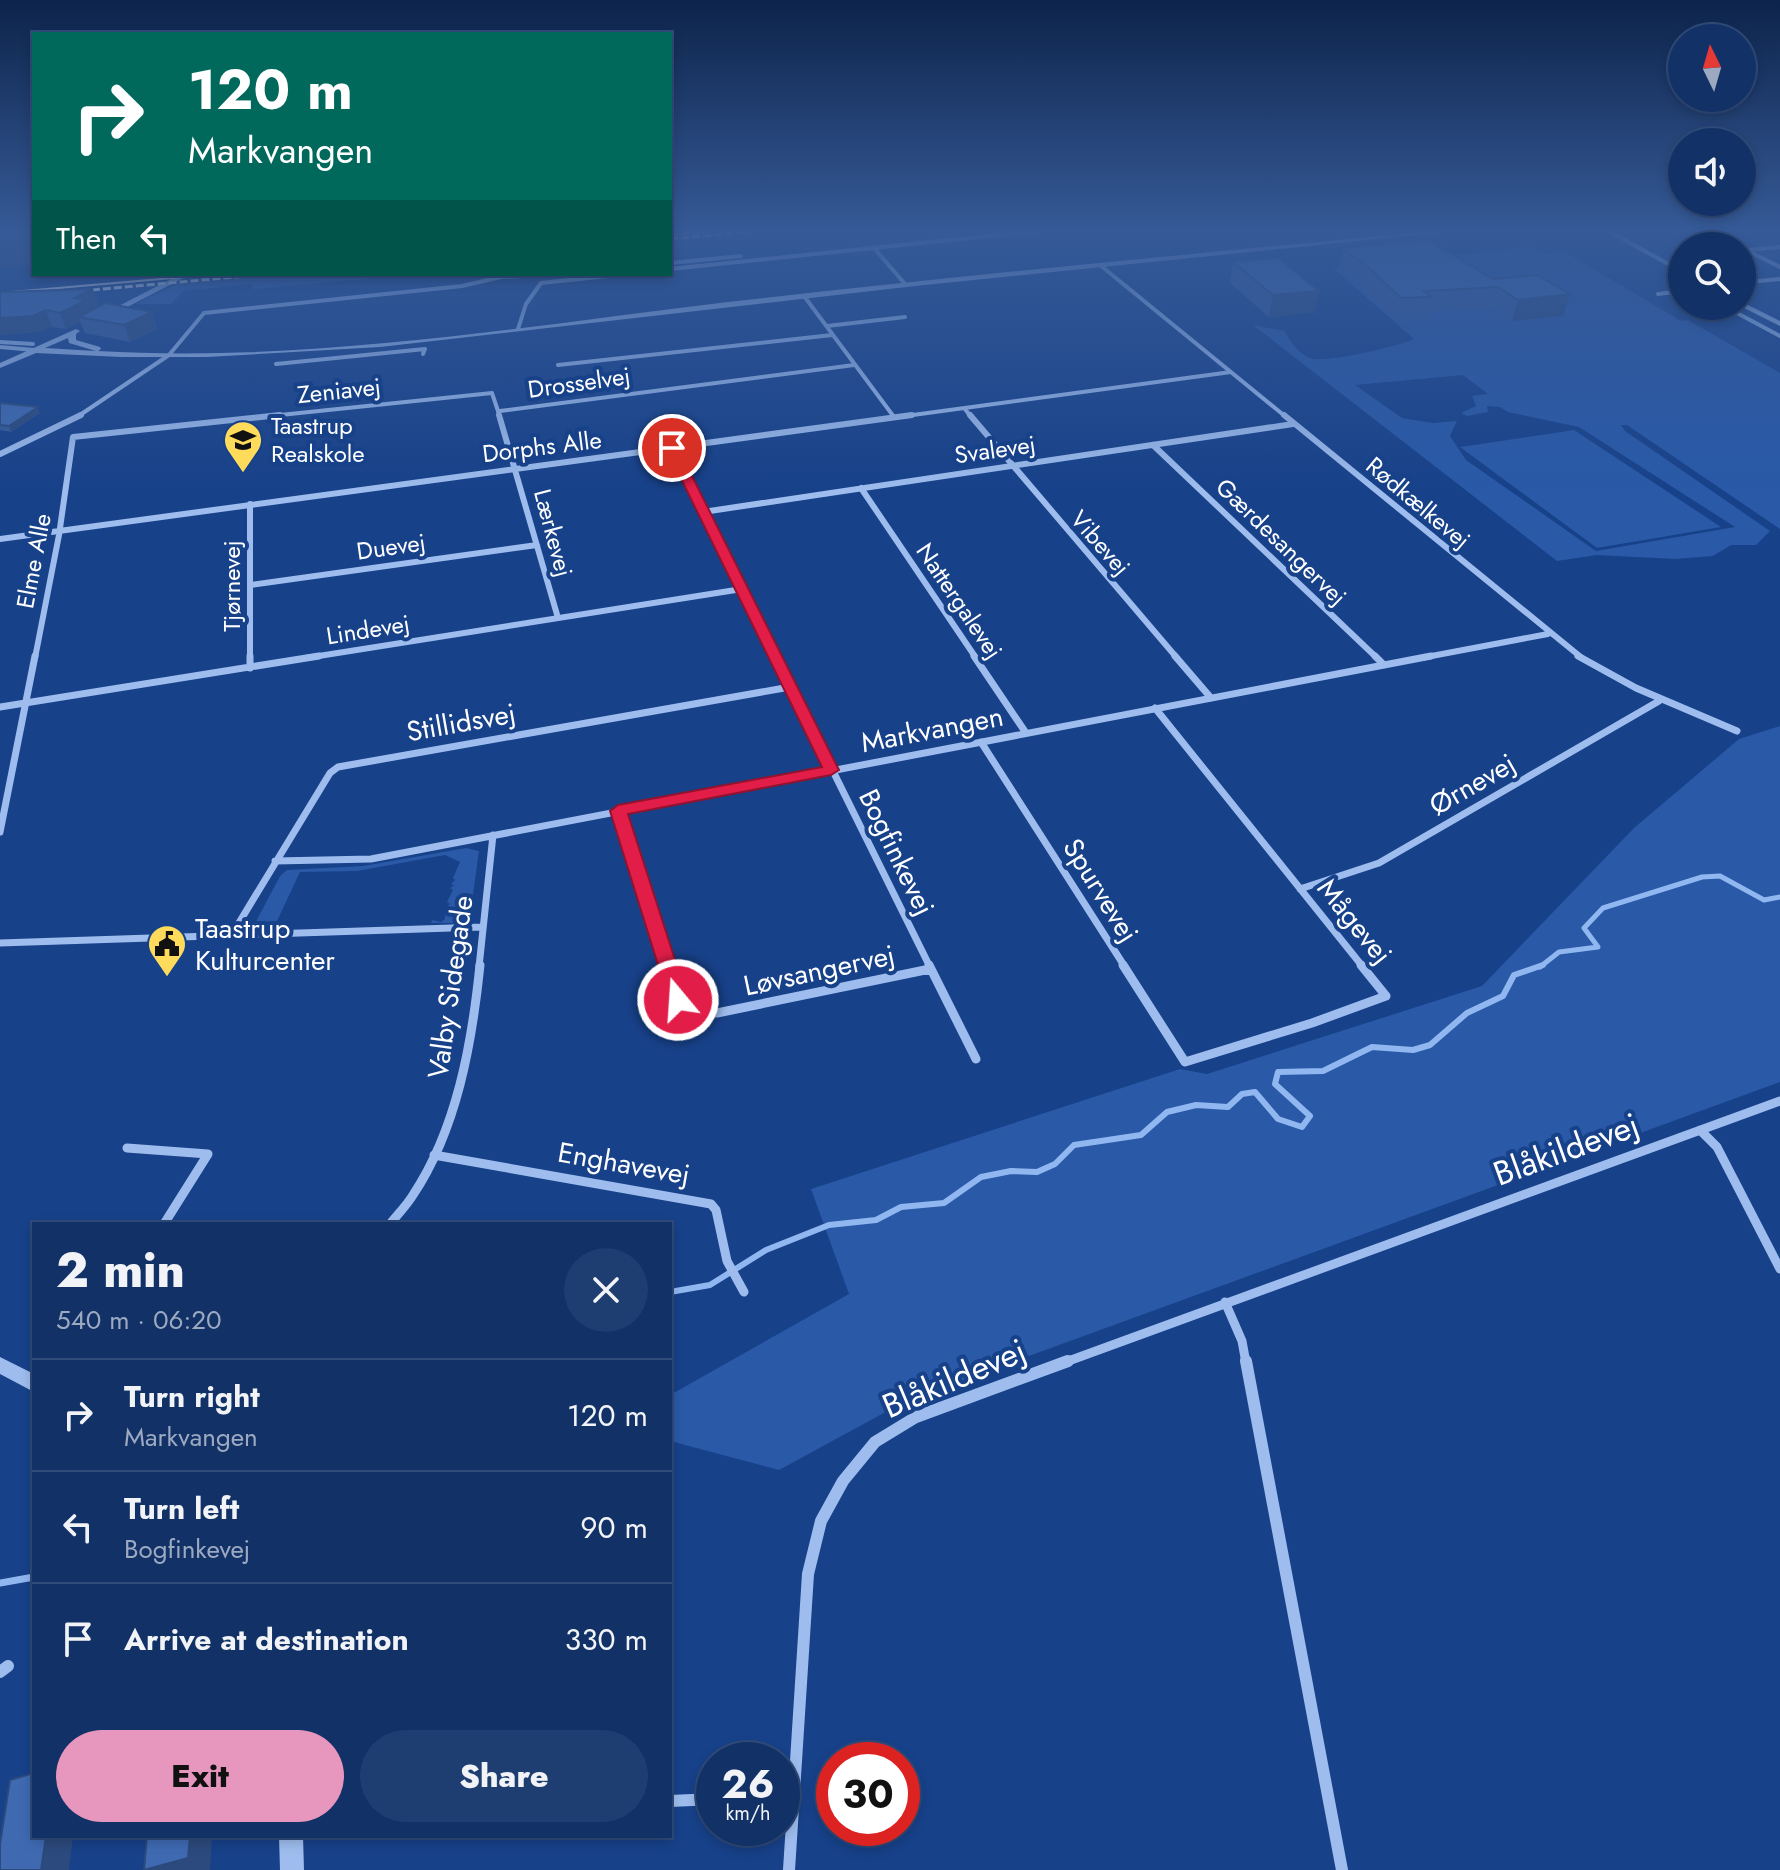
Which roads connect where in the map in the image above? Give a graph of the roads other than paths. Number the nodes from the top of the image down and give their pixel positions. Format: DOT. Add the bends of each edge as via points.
graph roads {
  1 [pos="102,315"];
  2 [pos="201,315"];
  3 [pos="523,315"];
  4 [pos="637,315"];
  5 [pos="819,315"];
  6 [pos="1162,315"];
  7 [pos="1762,315"];
  8 [pos="98,317"];
  9 [pos="905,317"];
  10 [pos="1751,320"];
  11 [pos="1780,325"];
  12 [pos="827,326"];
  13 [pos="1764,327"];
  14 [pos="518,329"];
  15 [pos="72,333"];
  16 [pos="832,335"];
  17 [pos="1780,336"];
  18 [pos="0,345"];
  19 [pos="44,346"];
  20 [pos="34,347"];
  21 [pos="23,349"];
  22 [pos="104,351"];
  23 [pos="339,351"];
  24 [pos="173,352"];
  25 [pos="423,354"];
  26 [pos="0,363"];
  27 [pos="276,364"];
  28 [pos="558,365"];
  29 [pos="854,365"];
  30 [pos="1231,372"];
  31 [pos="965,409"];
  32 [pos="500,411"];
  33 [pos="894,417"];
  34 [pos="1293,424"];
  35 [pos="73,437"];
  36 [pos="1153,445"];
  37 [pos="672,448"];
  38 [pos="0,454"];
  39 [pos="1010,466"];
  40 [pos="517,468"];
  41 [pos="861,488"];
  42 [pos="250,504"];
  43 [pos="703,512"];
  44 [pos="59,531"];
  45 [pos="0,539"];
  46 [pos="537,545"];
  47 [pos="250,585"];
  48 [pos="742,589"];
  49 [pos="558,618"];
  50 [pos="1548,634"];
  51 [pos="1384,665"];
  52 [pos="250,668"];
  53 [pos="790,687"];
  54 [pos="1211,698"];
  55 [pos="1659,701"];
  56 [pos="24,703"];
  57 [pos="0,707"];
  58 [pos="1155,708"];
  59 [pos="1737,731"];
  60 [pos="1026,733"];
  61 [pos="981,742"];
  62 [pos="831,770"];
  63 [pos="618,811"];
  64 [pos="0,832"];
  65 [pos="493,835"];
  66 [pos="275,861"];
  67 [pos="1300,889"];
  68 [pos="482,927"];
  69 [pos="231,936"];
  70 [pos="0,943"];
  71 [pos="930,969"];
  72 [pos="976,1059"];
  73 [pos="1185,1062"];
  74 [pos="1780,1101"];
  75 [pos="1700,1130"];
  76 [pos="127,1148"];
  77 [pos="434,1155"];
  78 [pos="165,1222"];
  79 [pos="392,1222"];
  80 [pos="1780,1269"];
  81 [pos="744,1292"];
  82 [pos="1225,1302"];
  83 [pos="0,1365"];
  84 [pos="32,1383"];
  85 [pos="793,1742"];
  86 [pos="696,1800"];
  87 [pos="672,1801"];
  88 [pos="291,1838"];
  89 [pos="789,1846"];
  90 [pos="292,1870"];
  91 [pos="789,1870"];
  92 [pos="1342,1870"];
  1 -- 8 [label="street"];
  2 -- 24 [label="street"];
  3 -- 14 [label="street"];
  4 -- 14 [label="street"];
  5 -- 12 [label="street"];
  6 -- 30 [label="street, Rødkælkevej"];
  7 -- 11 [label="street"];
  9 -- 12 [label="street"];
  10 -- 13 [label="street"];
  11 -- 13 [label="street"];
  12 -- 16 [label="street"];
  13 -- 17 [label="street"];
  14 -- 23 [label="street"];
  15 -- 19 [label="street"];
  15 -- 20 [label="street" via="86,323"];
  15 -- 22 [label="street" via="72,341"];
  16 -- 28 [label="street"];
  16 -- 29 [label="street"];
  18 -- 20 [label="street"];
  18 -- 21 [label="street"];
  19 -- 20 [label="street"];
  19 -- 22 [label="street"];
  20 -- 21 [label="street"];
  20 -- 24 [label="street"];
  20 -- 26 [label="street"];
  21 -- 26 [label="street"];
  22 -- 24 [label="street"];
  23 -- 24 [label="street"];
  23 -- 25 [label="street" via="425,349"];
  23 -- 27 [label="street"];
  24 -- 38 [label="street" via="90,411"];
  29 -- 32 [label="street, Drosselvej"];
  29 -- 33 [label="street"];
  30 -- 31 [label="street, Dorphs Alle"];
  30 -- 34 [label="street, Rødkælkevej"];
  31 -- 33 [label="street, Dorphs Alle"];
  31 -- 39 [label="street, Vibevej"];
  32 -- 35 [label="street, Zeniavej" via="490,393"];
  32 -- 40 [label="street, Lærkevej"];
  33 -- 37 [label="street, Dorphs Alle"];
  34 -- 36 [label="street, Svalevej"];
  34 -- 50 [label="street, Rødkælkevej"];
  35 -- 44 [label="street, Elme Alle"];
  36 -- 39 [label="street, Svalevej"];
  36 -- 51 [label="street, Gærdesangervej"];
  37 -- 40 [label="street, Dorphs Alle"];
  37 -- 43 [label="street, Bogfinkevej"];
  39 -- 41 [label="street, Svalevej"];
  39 -- 54 [label="street, Vibevej"];
  40 -- 42 [label="street, Dorphs Alle"];
  40 -- 46 [label="street, Lærkevej"];
  41 -- 43 [label="street, Svalevej"];
  41 -- 60 [label="street, Nattergalevej"];
  42 -- 44 [label="street, Dorphs Alle"];
  42 -- 47 [label="street, Tjørnevej"];
  43 -- 48 [label="street, Bogfinkevej"];
  44 -- 45 [label="street, Dorphs Alle"];
  44 -- 56 [label="street, Elme Alle"];
  46 -- 47 [label="street, Duevej"];
  46 -- 49 [label="street, Lærkevej"];
  47 -- 52 [label="street, Tjørnevej"];
  48 -- 49 [label="street, Lindevej"];
  48 -- 53 [label="street, Bogfinkevej"];
  49 -- 52 [label="street, Lindevej"];
  50 -- 51 [label="street, Markvangen"];
  50 -- 55 [label="street, Rødkælkevej" via="1612,678"];
  51 -- 54 [label="street, Markvangen"];
  52 -- 56 [label="street, Lindevej"];
  53 -- 62 [label="street, Bogfinkevej"];
  53 -- 66 [label="street, Stillidsvej" via="348,764 330,773"];
  54 -- 58 [label="street, Markvangen"];
  55 -- 59 [label="street, Rødkælkevej"];
  55 -- 67 [label="street, Ørnevej" via="1379,863"];
  56 -- 57 [label="street, Lindevej"];
  56 -- 64 [label="street, Elme Alle"];
  58 -- 60 [label="street, Markvangen"];
  58 -- 67 [label="street, Mågevej"];
  60 -- 61 [label="street, Markvangen"];
  61 -- 62 [label="street, Markvangen"];
  61 -- 73 [label="street, Spurvevej"];
  62 -- 63 [label="street, Markvangen"];
  62 -- 71 [label="street, Bogfinkevej"];
  63 -- 65 [label="street, Markvangen"];
  63 -- 71 [label="street, Løvsangervej" via="678,1000 687,1007 724,1013"];
  65 -- 66 [label="street, Markvangen" via="371,859"];
  65 -- 68 [label="street, Valby Sidegade"];
  66 -- 69 [label="street, Stillidsvej"];
  67 -- 73 [label="street, Mågevej" via="1386,996"];
  68 -- 69 [label="street"];
  68 -- 77 [label="street, Valby Sidegade" via="467,1058"];
  69 -- 70 [label="street"];
  71 -- 72 [label="street, Bogfinkevej"];
  74 -- 75 [label="street, Blåkildevej"];
  75 -- 80 [label="street" via="1717,1147"];
  75 -- 82 [label="street, Blåkildevej"];
  76 -- 78 [label="street" via="208,1154"];
  77 -- 79 [label="street, Valby Sidegade" via="416,1192"];
  77 -- 81 [label="street, Enghavevej" via="711,1204"];
  82 -- 85 [label="street, Blåkildevej" via="916,1417 875,1442 843,1481 821,1521 808,1574"];
  82 -- 92 [label="street" via="1242,1341"];
  83 -- 84 [label="street"];
  86 -- 87 [label="street"];
  88 -- 90 [label="street"];
  89 -- 91 [label="street, Blåkildevej"];
}
